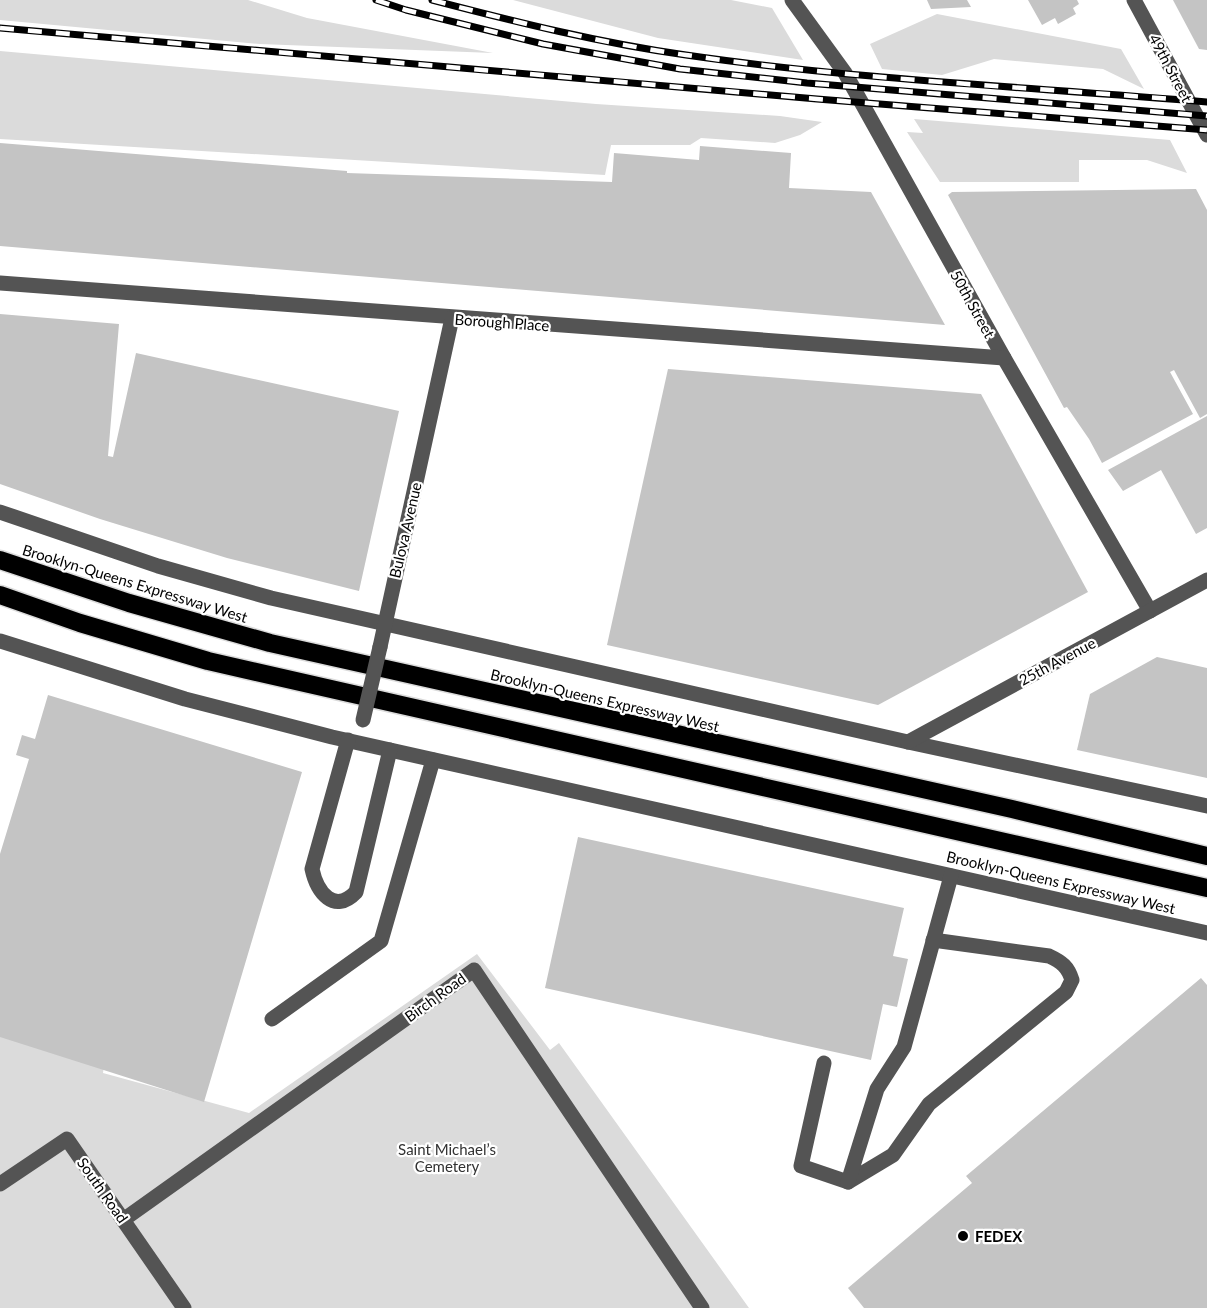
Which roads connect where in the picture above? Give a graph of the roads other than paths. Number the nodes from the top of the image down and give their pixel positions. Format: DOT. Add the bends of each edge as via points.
graph roads {
  1 [pos="792,0"];
  2 [pos="1134,0"];
  3 [pos="1207,135"];
  4 [pos="0,283"];
  5 [pos="452,318"];
  6 [pos="1004,358"];
  7 [pos="0,512"];
  8 [pos="0,560"];
  9 [pos="1207,580"];
  10 [pos="0,596"];
  11 [pos="1150,611"];
  12 [pos="385,625"];
  13 [pos="0,641"];
  14 [pos="353,742"];
  15 [pos="908,742"];
  16 [pos="390,750"];
  17 [pos="433,760"];
  18 [pos="1207,806"];
  19 [pos="1012,809"];
  20 [pos="1207,845"];
  21 [pos="1207,856"];
  22 [pos="951,876"];
  23 [pos="1207,888"];
  24 [pos="1207,933"];
  25 [pos="933,940"];
  26 [pos="272,1019"];
  27 [pos="824,1063"];
  28 [pos="848,1182"];
  29 [pos="0,1184"];
  30 [pos="123,1220"];
  31 [pos="184,1308"];
  32 [pos="702,1308"];
  1 -- 6 [label="street, 50th Street" via="845,73"];
  2 -- 3 [label="street, 49th Street"];
  4 -- 5 [label="street, Borough Place"];
  5 -- 6 [label="street, Borough Place"];
  5 -- 12 [label="street, Bulova Avenue"];
  6 -- 11 [label="street, 50th Street"];
  7 -- 12 [label="street, Brooklyn-Queens Expressway West" via="158,566"];
  8 -- 19 [label="highway, Brooklyn-Queens Expressway West" via="129,603 270,643"];
  9 -- 11 [label="street, 25th Avenue"];
  10 -- 23 [label="highway, Brooklyn-Queens Expressway West" via="208,662"];
  11 -- 15 [label="street, 25th Avenue"];
  12 -- 14 [label="street, Bulova Avenue, bridge" via="363,720"];
  12 -- 15 [label="street, Brooklyn-Queens Expressway West"];
  13 -- 14 [label="street, Brooklyn-Queens Expressway West" via="185,699"];
  14 -- 16 [label="street, Brooklyn-Queens Expressway West"];
  14 -- 16 [label="street, Bulova Avenue" via="312,868 315,883 326,897 338,902 348,900 356,892"];
  15 -- 18 [label="street, Brooklyn-Queens Expressway West"];
  16 -- 17 [label="street, Brooklyn-Queens Expressway West"];
  17 -- 22 [label="street, Brooklyn-Queens Expressway West"];
  17 -- 26 [label="street" via="381,941"];
  19 -- 20 [label="highway"];
  19 -- 21 [label="highway, Brooklyn-Queens Expressway West"];
  22 -- 24 [label="street, Brooklyn-Queens Expressway West"];
  22 -- 25 [label="street"];
  25 -- 28 [label="street" via="904,1047 877,1089"];
  25 -- 28 [label="street" via="1049,956 1061,961 1072,980 1066,992 929,1104 893,1155"];
  27 -- 28 [label="street" via="801,1166"];
  29 -- 30 [label="street, South Road" via="67,1139"];
  30 -- 31 [label="street, South Road"];
  30 -- 32 [label="street, Birch Road" via="474,970"];
}
